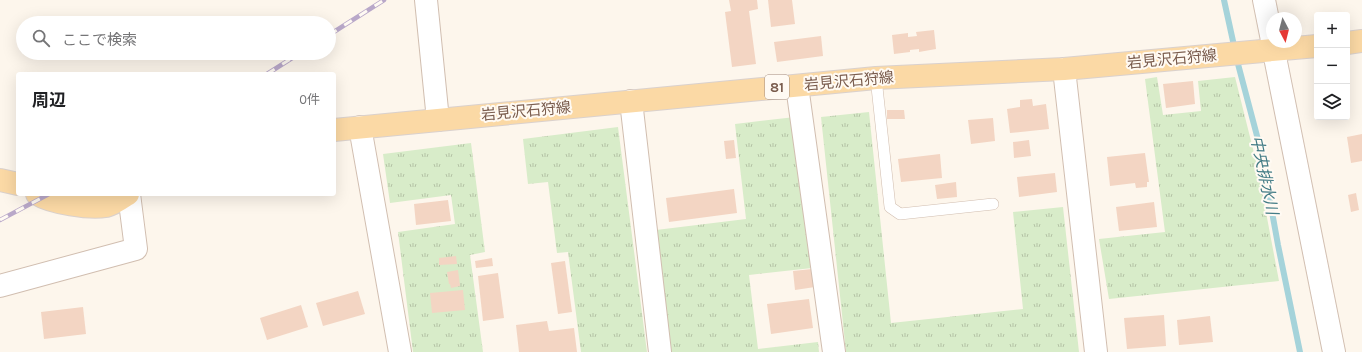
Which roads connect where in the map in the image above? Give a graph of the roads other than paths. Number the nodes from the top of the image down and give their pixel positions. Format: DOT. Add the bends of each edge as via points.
graph roads {
  1 [pos="426,0"];
  2 [pos="1264,0"];
  3 [pos="1266,18"];
  4 [pos="1362,41"];
  5 [pos="1350,43"];
  6 [pos="1266,46"];
  7 [pos="1302,46"];
  8 [pos="1314,46"];
  9 [pos="1269,48"];
  10 [pos="1064,69"];
  11 [pos="876,78"];
  12 [pos="797,86"];
  13 [pos="631,101"];
  14 [pos="438,120"];
  15 [pos="360,127"];
  16 [pos="336,130"];
  17 [pos="0,180"];
  18 [pos="16,184"];
  19 [pos="40,196"];
  20 [pos="125,196"];
  21 [pos="129,196"];
  22 [pos="993,204"];
  23 [pos="0,286"];
  24 [pos="400,352"];
  25 [pos="660,352"];
  26 [pos="834,352"];
  27 [pos="1096,352"];
  28 [pos="1334,352"];
  1 -- 14 [label="street"];
  2 -- 3 [label="street"];
  4 -- 5 [label="main road"];
  6 -- 10 [label="main road, 岩見沢石狩線 / 81" via="1221,54"];
  7 -- 8 [label="main road, 岩見沢石狩線 / 81"];
  9 -- 28 [label="street"];
  10 -- 11 [label="main road, 岩見沢石狩線 / 81"];
  10 -- 27 [label="street"];
  11 -- 12 [label="main road, 岩見沢石狩線 / 81"];
  11 -- 22 [label="lane" via="890,207 900,214"];
  12 -- 13 [label="main road, 岩見沢石狩線 / 81"];
  12 -- 26 [label="street"];
  13 -- 14 [label="main road, 岩見沢石狩線 / 81"];
  13 -- 25 [label="street"];
  14 -- 15 [label="main road, 岩見沢石狩線 / 81"];
  15 -- 16 [label="main road, 岩見沢石狩線 / 81"];
  15 -- 24 [label="street"];
  17 -- 18 [label="main road"];
  19 -- 20 [label="main road" via="85,207 107,206"];
  21 -- 23 [label="street" via="136,249"];
}
